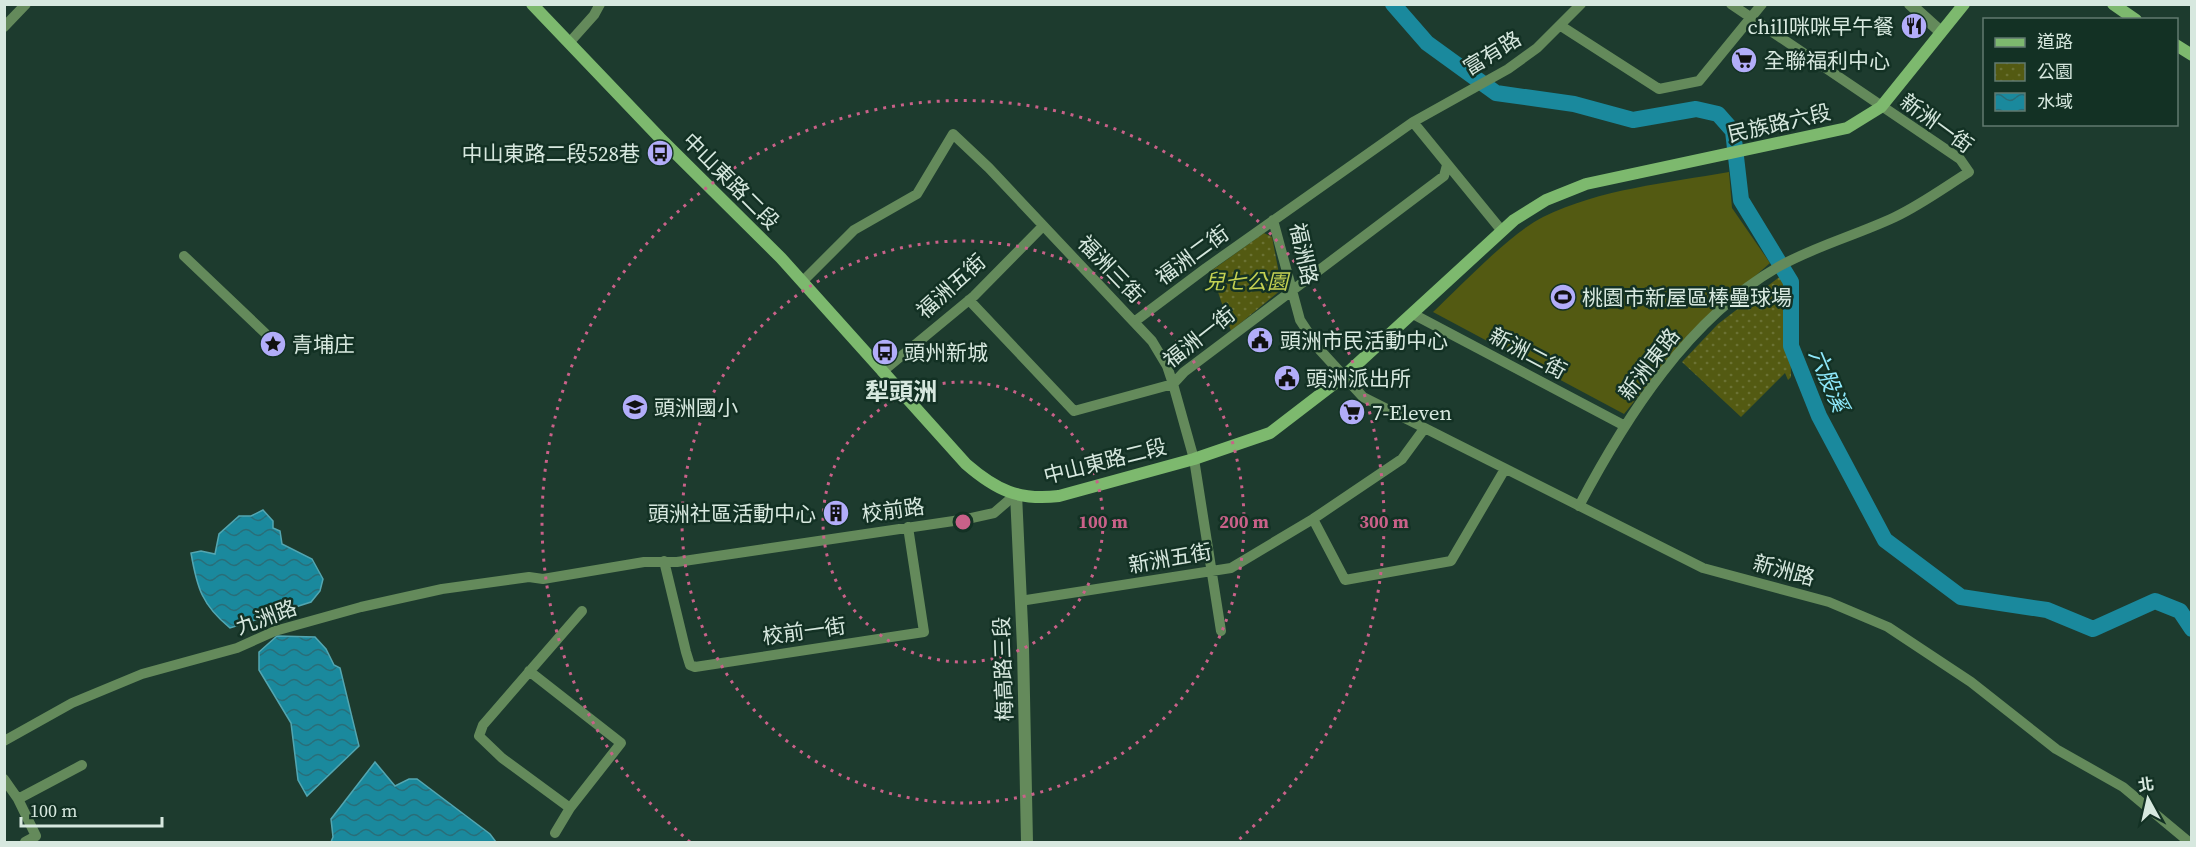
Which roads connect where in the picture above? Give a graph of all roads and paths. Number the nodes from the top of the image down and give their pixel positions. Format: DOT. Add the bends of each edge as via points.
graph roads {
  1 [pos="26,4"];
  2 [pos="532,4"];
  3 [pos="600,4"];
  4 [pos="1581,4"];
  5 [pos="1731,4"];
  6 [pos="1762,4"];
  7 [pos="1910,4"];
  8 [pos="1964,4"];
  9 [pos="2113,4"];
  10 [pos="2133,18"];
  11 [pos="1751,19"];
  12 [pos="1561,26"];
  13 [pos="4,27"];
  14 [pos="1941,32"];
  15 [pos="568,43"];
  16 [pos="2178,46"];
  17 [pos="2192,55"];
  18 [pos="1881,106"];
  19 [pos="1413,122"];
  20 [pos="1447,165"];
  21 [pos="1969,172"];
  22 [pos="1586,184"];
  23 [pos="1273,220"];
  24 [pos="1043,226"];
  25 [pos="1502,231"];
  26 [pos="184,256"];
  27 [pos="802,281"];
  28 [pos="1292,290"];
  29 [pos="969,300"];
  30 [pos="1413,314"];
  31 [pos="1134,322"];
  32 [pos="265,333"];
  33 [pos="882,372"];
  34 [pos="1344,377"];
  35 [pos="1173,384"];
  36 [pos="1625,426"];
  37 [pos="1424,429"];
  38 [pos="1194,459"];
  39 [pos="1505,469"];
  40 [pos="1016,494"];
  41 [pos="1579,506"];
  42 [pos="1312,519"];
  43 [pos="908,527"];
  44 [pos="664,561"];
  45 [pos="1211,571"];
  46 [pos="556,576"];
  47 [pos="1020,601"];
  48 [pos="582,611"];
  49 [pos="1221,631"];
  50 [pos="529,671"];
  51 [pos="4,741"];
  52 [pos="82,765"];
  53 [pos="4,779"];
  54 [pos="18,799"];
  55 [pos="570,808"];
  56 [pos="555,833"];
  57 [pos="25,843"];
  58 [pos="1027,843"];
  59 [pos="2190,843"];
  1 -- 13 [label="street"];
  2 -- 15 [label="main road, 中山東路二段"];
  3 -- 15 [label="street"];
  4 -- 12 [label="street, 富有路"];
  5 -- 11 [label="street"];
  6 -- 11 [label="street"];
  7 -- 14 [label="street"];
  8 -- 14 [label="main road, 民族路六段"];
  9 -- 10 [label="main road"];
  11 -- 12 [label="street" via="1699,81 1659,89"];
  11 -- 18 [label="street"];
  12 -- 19 [label="street, 富有路" via="1508,69"];
  14 -- 18 [label="main road, 民族路六段"];
  15 -- 27 [label="main road, 中山東路二段"];
  16 -- 17 [label="main road"];
  18 -- 21 [label="street, 新洲一街" via="1960,159"];
  18 -- 22 [label="main road, 民族路六段" via="1847,128"];
  19 -- 20 [label="street"];
  19 -- 23 [label="street, 福洲路"];
  20 -- 25 [label="street"];
  20 -- 28 [label="street, 福洲一街" via="1444,176"];
  21 -- 36 [label="street, 新洲東路" via="1896,217 1776,268 1726,305 1683,347"];
  22 -- 25 [label="main road, 中山東路二段" via="1546,200"];
  23 -- 28 [label="street, 福洲路"];
  23 -- 31 [label="street, 福洲二街"];
  24 -- 27 [label="street, 福洲三街" via="953,134 917,194 854,230"];
  24 -- 29 [label="street, 福洲五街"];
  24 -- 31 [label="street, 福洲三街"];
  25 -- 30 [label="main road, 中山東路二段"];
  26 -- 32 [label="street"];
  27 -- 33 [label="main road, 中山東路二段"];
  28 -- 34 [label="street, 福洲路" via="1295,308 1308,333"];
  28 -- 35 [label="street, 福洲一街"];
  29 -- 33 [label="street, 福洲五街"];
  29 -- 35 [label="street, 福洲一街" via="1074,411"];
  30 -- 34 [label="main road, 中山東路二段"];
  30 -- 36 [label="street, 新洲二街"];
  31 -- 35 [label="street, 福洲三街" via="1152,341"];
  33 -- 40 [label="main road, 中山東路二段" via="966,465 993,486"];
  34 -- 37 [label="street, 新洲路" via="1363,397"];
  34 -- 38 [label="main road, 中山東路二段" via="1270,433"];
  35 -- 38 [label="street, 福洲三街"];
  36 -- 41 [label="street, 新洲東路"];
  37 -- 39 [label="street, 新洲路"];
  37 -- 42 [label="street, 新洲五街" via="1402,459"];
  38 -- 40 [label="main road, 中山東路二段" via="1059,496"];
  38 -- 45 [label="street, 福洲三街"];
  39 -- 41 [label="street, 新洲路"];
  39 -- 42 [label="street" via="1451,561 1345,580"];
  40 -- 43 [label="street, 校前路" via="993,513"];
  40 -- 47 [label="street, 梅高路三段"];
  41 -- 59 [label="street, 新洲路" via="1702,568 1829,602 1888,627 1971,682 2055,749 2123,787"];
  42 -- 45 [label="street, 新洲五街" via="1243,562"];
  43 -- 44 [label="street, 校前路"];
  43 -- 44 [label="street, 校前一街" via="924,632 695,667 690,665 686,652"];
  44 -- 46 [label="street, 校前路"];
  45 -- 47 [label="street, 新洲五街"];
  45 -- 49 [label="street, 福洲三街"];
  46 -- 51 [label="street, 九洲路" via="442,589 325,616 237,648 142,674 72,703"];
  47 -- 58 [label="street, 梅高路三段"];
  48 -- 50 [label="street"];
  50 -- 55 [label="street" via="483,725 479,736"];
  50 -- 55 [label="street" via="621,743"];
  52 -- 54 [label="street"];
  53 -- 54 [label="street"];
  54 -- 57 [label="street" via="36,836"];
  55 -- 56 [label="street"];
}
